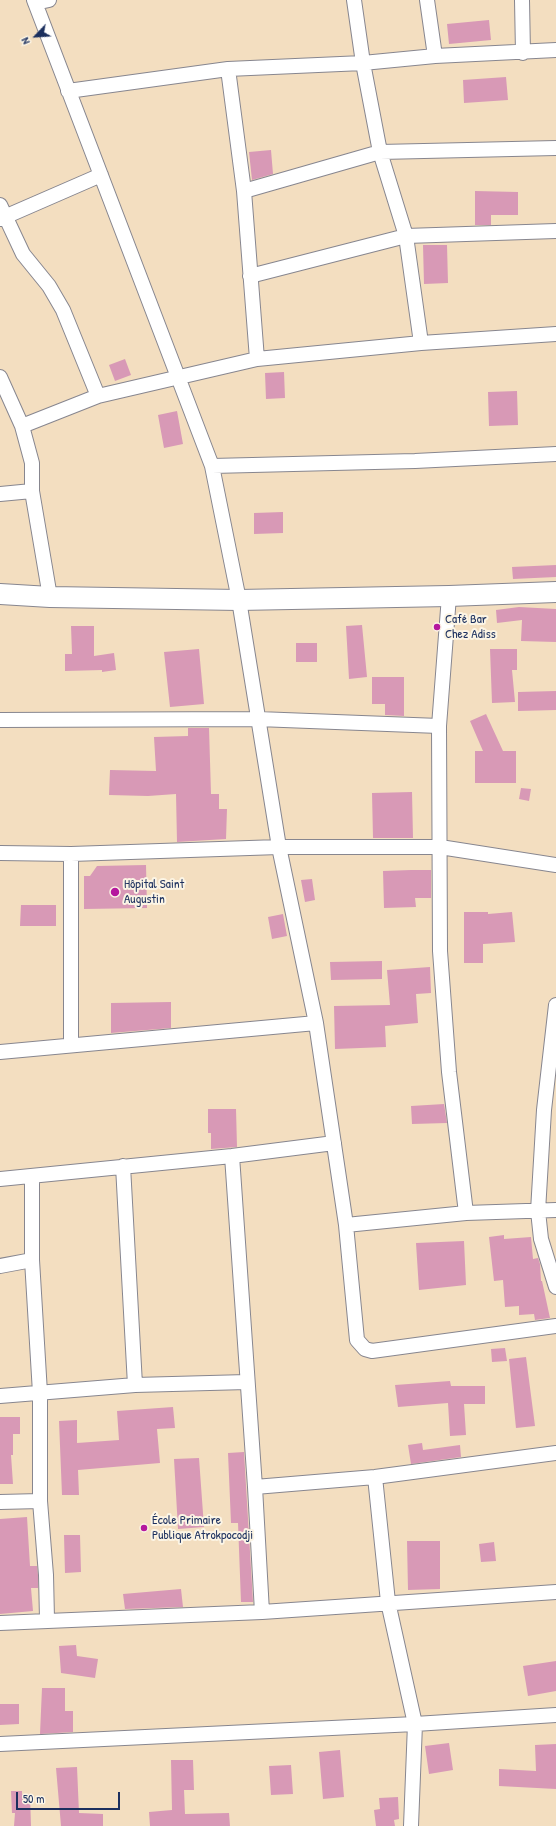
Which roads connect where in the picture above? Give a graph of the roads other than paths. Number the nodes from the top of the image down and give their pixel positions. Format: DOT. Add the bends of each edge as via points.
graph roads {
  1 [pos="49,0"];
  2 [pos="354,0"];
  3 [pos="427,0"];
  4 [pos="522,0"];
  5 [pos="34,1"];
  6 [pos="556,50"];
  7 [pos="523,53"];
  8 [pos="436,56"];
  9 [pos="363,63"];
  10 [pos="228,69"];
  11 [pos="68,91"];
  12 [pos="556,148"];
  13 [pos="380,152"];
  14 [pos="101,175"];
  15 [pos="244,191"];
  16 [pos="2,213"];
  17 [pos="556,231"];
  18 [pos="406,236"];
  19 [pos="250,276"];
  20 [pos="556,334"];
  21 [pos="421,343"];
  22 [pos="257,359"];
  23 [pos="0,377"];
  24 [pos="179,379"];
  25 [pos="98,396"];
  26 [pos="22,426"];
  27 [pos="556,454"];
  28 [pos="212,466"];
  29 [pos="32,491"];
  30 [pos="0,494"];
  31 [pos="556,592"];
  32 [pos="0,594"];
  33 [pos="449,596"];
  34 [pos="50,597"];
  35 [pos="239,600"];
  36 [pos="258,719"];
  37 [pos="0,720"];
  38 [pos="439,726"];
  39 [pos="279,847"];
  40 [pos="440,847"];
  41 [pos="0,853"];
  42 [pos="71,854"];
  43 [pos="556,865"];
  44 [pos="556,1006"];
  45 [pos="316,1023"];
  46 [pos="71,1045"];
  47 [pos="0,1052"];
  48 [pos="334,1143"];
  49 [pos="232,1156"];
  50 [pos="123,1166"];
  51 [pos="32,1176"];
  52 [pos="0,1179"];
  53 [pos="556,1210"];
  54 [pos="538,1211"];
  55 [pos="466,1213"];
  56 [pos="346,1225"];
  57 [pos="32,1260"];
  58 [pos="0,1266"];
  59 [pos="556,1287"];
  60 [pos="556,1326"];
  61 [pos="247,1382"];
  62 [pos="135,1385"];
  63 [pos="40,1393"];
  64 [pos="0,1396"];
  65 [pos="556,1453"];
  66 [pos="376,1477"];
  67 [pos="255,1487"];
  68 [pos="40,1501"];
  69 [pos="0,1502"];
  70 [pos="556,1592"];
  71 [pos="388,1602"];
  72 [pos="262,1612"];
  73 [pos="47,1620"];
  74 [pos="0,1623"];
  75 [pos="556,1715"];
  76 [pos="415,1724"];
  77 [pos="0,1744"];
  78 [pos="410,1826"];
  1 -- 5 [label="street"];
  2 -- 9 [label="street"];
  3 -- 8 [label="street"];
  4 -- 7 [label="street"];
  5 -- 11 [label="street"];
  6 -- 7 [label="street"];
  7 -- 8 [label="street"];
  8 -- 9 [label="street"];
  9 -- 10 [label="street"];
  9 -- 13 [label="street"];
  10 -- 11 [label="street"];
  10 -- 15 [label="street"];
  11 -- 14 [label="street"];
  12 -- 13 [label="street"];
  13 -- 15 [label="street"];
  13 -- 18 [label="street"];
  14 -- 16 [label="street"];
  14 -- 24 [label="street"];
  15 -- 19 [label="street"];
  16 -- 25 [label="street" via="23,254 49,286 63,310"];
  17 -- 18 [label="street"];
  18 -- 19 [label="street"];
  18 -- 21 [label="street"];
  19 -- 22 [label="street"];
  20 -- 21 [label="street"];
  21 -- 22 [label="street"];
  22 -- 24 [label="street"];
  23 -- 26 [label="street"];
  24 -- 25 [label="street"];
  24 -- 28 [label="street"];
  25 -- 26 [label="street"];
  26 -- 29 [label="street" via="32,463"];
  27 -- 28 [label="street" via="415,461"];
  28 -- 35 [label="street"];
  29 -- 30 [label="street"];
  29 -- 34 [label="street"];
  31 -- 33 [label="main road"];
  32 -- 34 [label="main road"];
  33 -- 35 [label="main road"];
  33 -- 38 [label="street"];
  34 -- 35 [label="main road"];
  35 -- 36 [label="street"];
  36 -- 37 [label="street"];
  36 -- 38 [label="street"];
  36 -- 39 [label="street"];
  38 -- 40 [label="street"];
  39 -- 40 [label="street"];
  39 -- 42 [label="street"];
  39 -- 45 [label="street"];
  40 -- 43 [label="street"];
  40 -- 55 [label="street" via="440,951 448,1057"];
  41 -- 42 [label="street"];
  42 -- 46 [label="street"];
  44 -- 54 [label="street" via="544,1110"];
  45 -- 46 [label="street"];
  45 -- 48 [label="street"];
  46 -- 47 [label="street"];
  48 -- 49 [label="street"];
  48 -- 56 [label="street"];
  49 -- 50 [label="street"];
  49 -- 61 [label="street"];
  50 -- 51 [label="street"];
  50 -- 62 [label="street"];
  51 -- 52 [label="street"];
  51 -- 57 [label="street"];
  53 -- 54 [label="street"];
  54 -- 55 [label="street"];
  54 -- 59 [label="street" via="541,1239"];
  55 -- 56 [label="street"];
  56 -- 60 [label="street" via="357,1340 365,1349"];
  57 -- 58 [label="street"];
  57 -- 63 [label="street"];
  61 -- 62 [label="street"];
  61 -- 67 [label="street"];
  62 -- 63 [label="street"];
  63 -- 64 [label="street"];
  63 -- 68 [label="street"];
  65 -- 66 [label="street"];
  66 -- 67 [label="street"];
  66 -- 71 [label="street"];
  67 -- 72 [label="street"];
  68 -- 69 [label="street"];
  68 -- 73 [label="street"];
  70 -- 71 [label="street"];
  71 -- 72 [label="street"];
  71 -- 76 [label="street"];
  72 -- 73 [label="street"];
  73 -- 74 [label="street"];
  75 -- 76 [label="street"];
  76 -- 77 [label="street"];
  76 -- 78 [label="street"];
}
